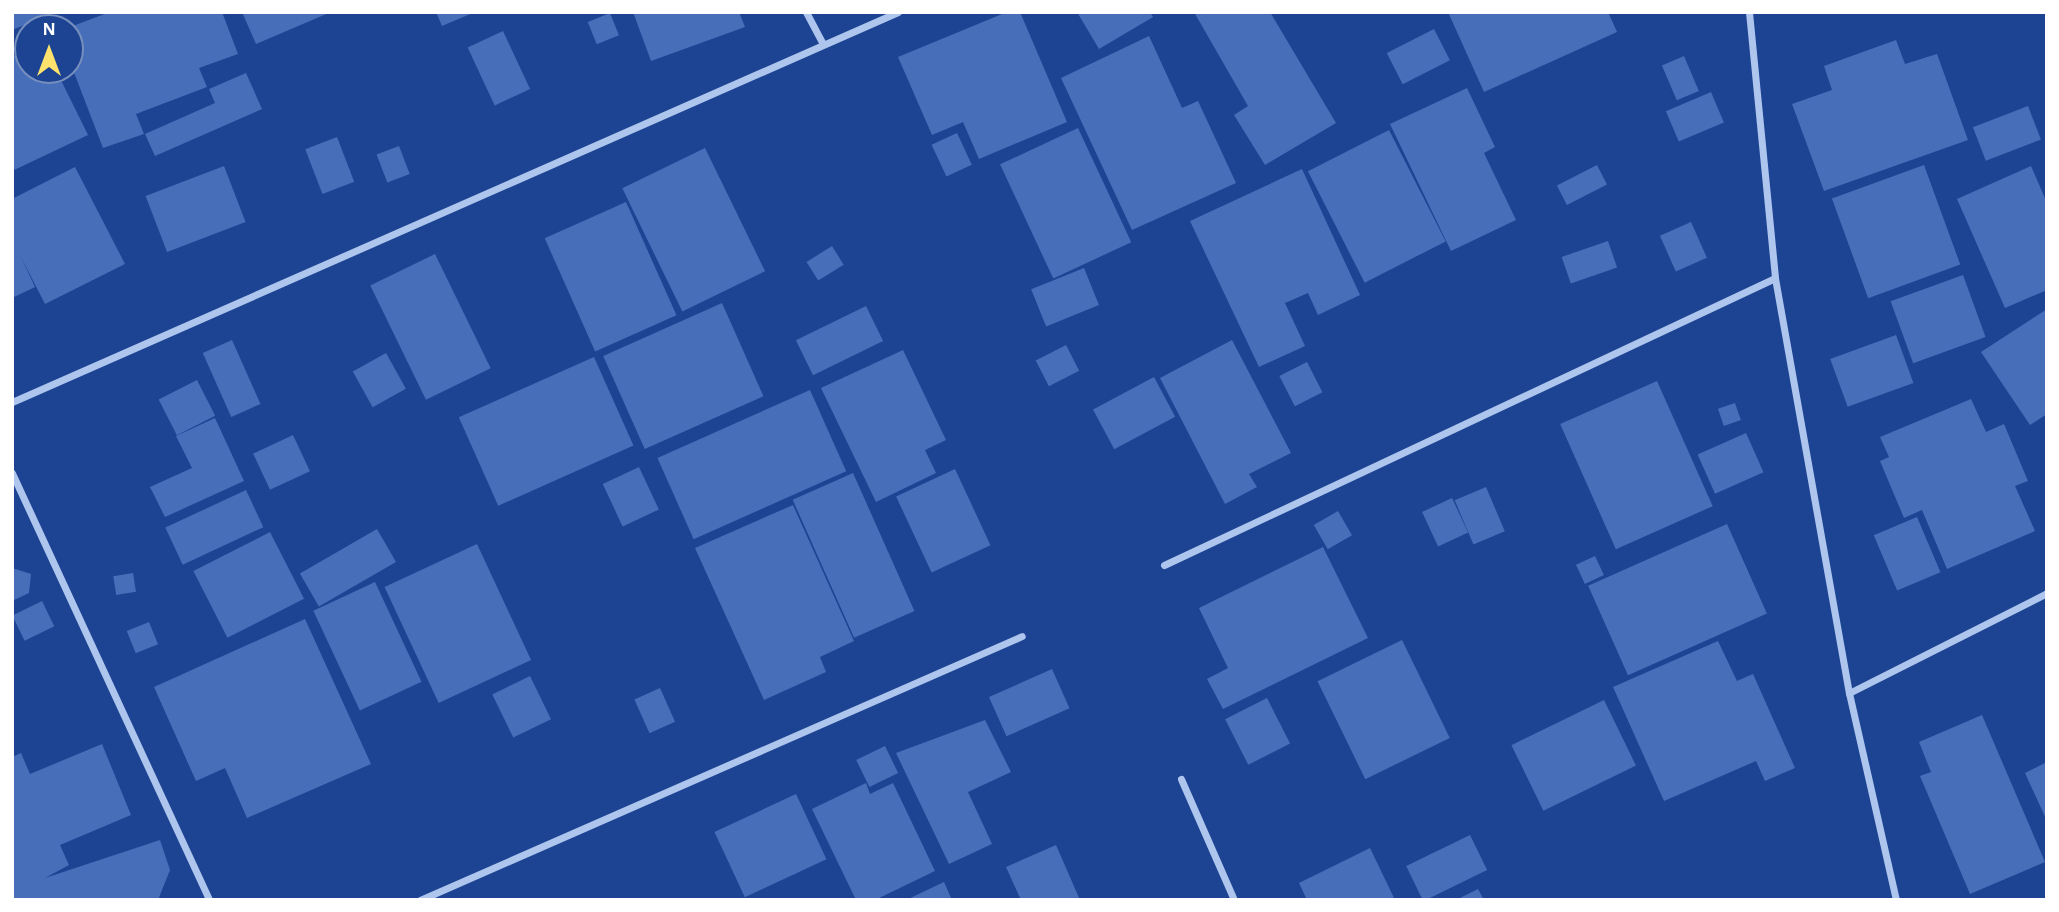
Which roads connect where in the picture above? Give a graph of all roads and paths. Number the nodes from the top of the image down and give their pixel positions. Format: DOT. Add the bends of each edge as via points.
graph roads {
  1 [pos="806,12"];
  2 [pos="898,12"];
  3 [pos="1749,12"];
  4 [pos="823,44"];
  5 [pos="1775,278"];
  6 [pos="12,402"];
  7 [pos="12,473"];
  8 [pos="1164,565"];
  9 [pos="2047,593"];
  10 [pos="1021,636"];
  11 [pos="1849,693"];
  12 [pos="1181,779"];
  13 [pos="209,900"];
  14 [pos="420,900"];
  15 [pos="1234,900"];
  16 [pos="1896,900"];
  1 -- 4 [label="street"];
  2 -- 4 [label="street"];
  3 -- 5 [label="street"];
  4 -- 6 [label="street"];
  5 -- 8 [label="street"];
  5 -- 11 [label="street"];
  7 -- 13 [label="street"];
  9 -- 11 [label="street"];
  10 -- 14 [label="street"];
  11 -- 16 [label="street"];
  12 -- 15 [label="street"];
}
